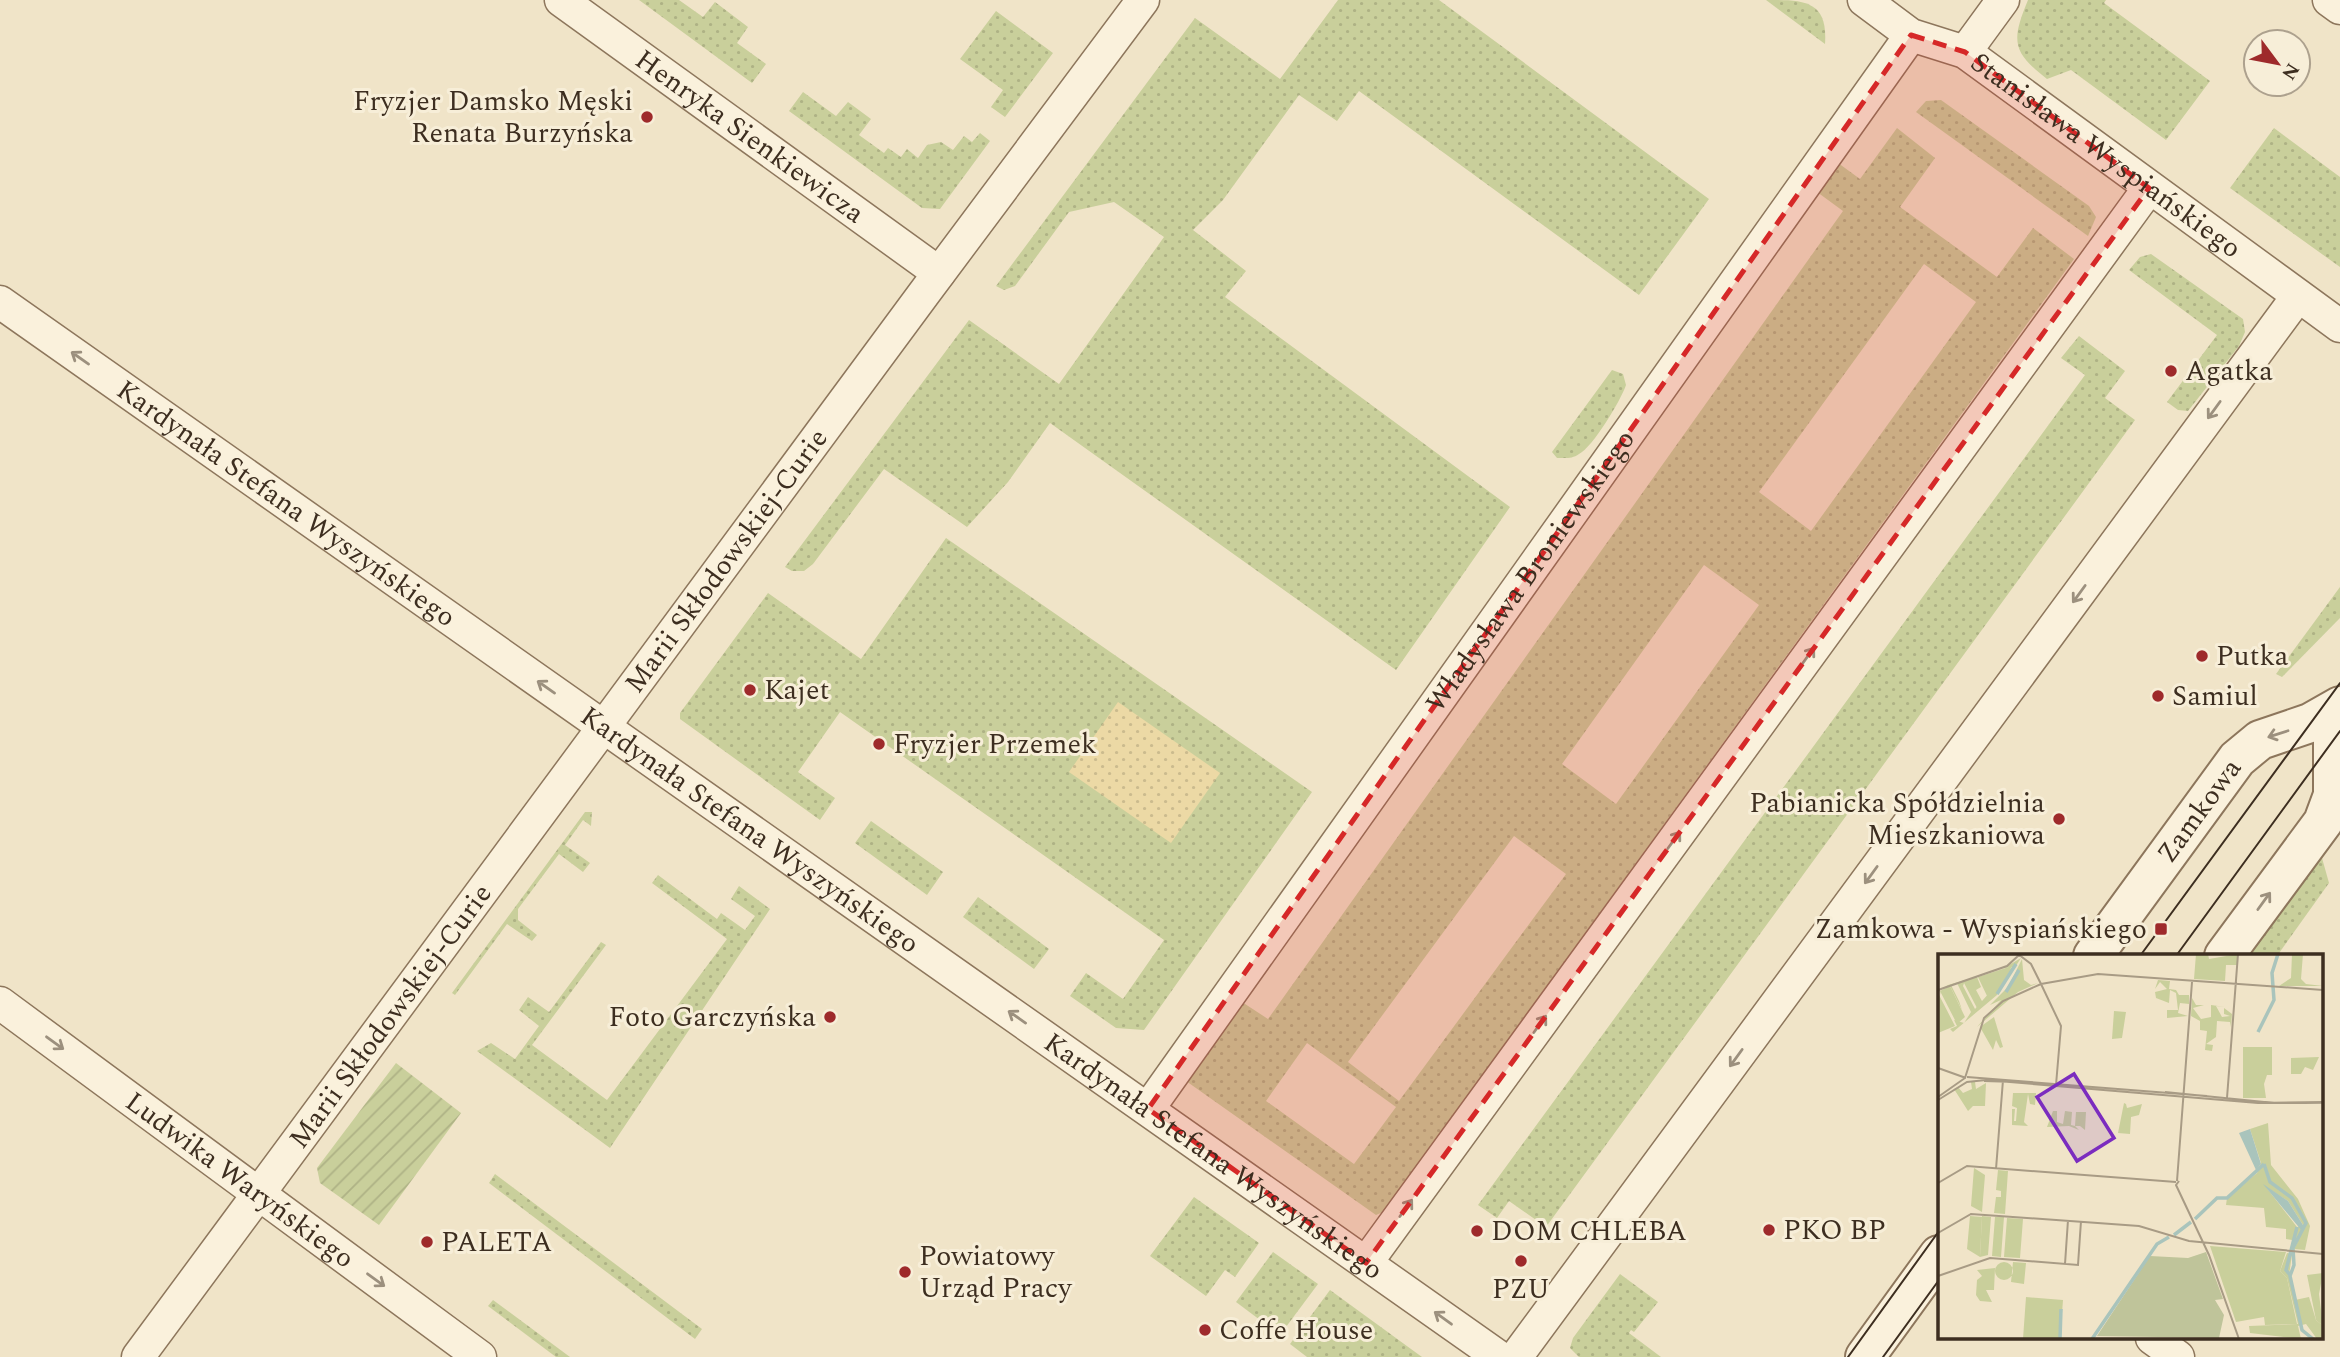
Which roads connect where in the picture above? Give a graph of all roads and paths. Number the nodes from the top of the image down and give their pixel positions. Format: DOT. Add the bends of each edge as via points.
graph roads {
  1 [pos="561,0"];
  2 [pos="1143,0"];
  3 [pos="1864,0"];
  4 [pos="2003,0"];
  5 [pos="2329,0"];
  6 [pos="2340,8"];
  7 [pos="1911,35"];
  8 [pos="1965,52"];
  9 [pos="2149,188"];
  10 [pos="939,272"];
  11 [pos="2298,296"];
  12 [pos="0,302"];
  13 [pos="2340,326"];
  14 [pos="2340,708"];
  15 [pos="602,727"];
  16 [pos="2093,954"];
  17 [pos="2225,954"];
  18 [pos="0,1003"];
  19 [pos="1148,1109"];
  20 [pos="259,1194"];
  21 [pos="1938,1256"];
  22 [pos="1366,1263"];
  23 [pos="2155,1340"];
  24 [pos="138,1357"];
  25 [pos="480,1357"];
  26 [pos="1499,1357"];
  27 [pos="1516,1357"];
  28 [pos="1865,1357"];
  29 [pos="2178,1357"];
  1 -- 10 [label="street, Henryka Sienkiewicza"];
  2 -- 10 [label="street, Marii Skłodowskiej-Curie"];
  3 -- 7 [label="street, Stanisława Wyspiańskiego"];
  4 -- 8 [label="street"];
  5 -- 6 [label="street"];
  7 -- 8 [label="street, Stanisława Wyspiańskiego"];
  7 -- 19 [label="street, Władysława Broniewskiego"];
  8 -- 9 [label="street, Stanisława Wyspiańskiego"];
  9 -- 11 [label="street, Stanisława Wyspiańskiego"];
  22 -- 9 [label="street, one-way"];
  10 -- 15 [label="street, Marii Skłodowskiej-Curie"];
  11 -- 13 [label="street, Stanisława Wyspiańskiego"];
  11 -- 27 [label="street, one-way"];
  15 -- 12 [label="street, Kardynała Stefana Wyszyńskiego, one-way"];
  14 -- 16 [label="street, Zamkowa, one-way" via="2260,740 2237,759"];
  17 -- 14 [label="street, Zamkowa, one-way" via="2323,822 2333,795 2333,740"];
  19 -- 15 [label="street, Kardynała Stefana Wyszyńskiego, one-way"];
  15 -- 20 [label="street, Marii Skłodowskiej-Curie"];
  18 -- 20 [label="street, Ludwika Waryńskiego, one-way"];
  19 -- 22 [label="street, Kardynała Stefana Wyszyńskiego"];
  20 -- 24 [label="street, Marii Skłodowskiej-Curie"];
  20 -- 25 [label="street, Ludwika Waryńskiego, one-way"];
  21 -- 28 [label="street"];
  26 -- 22 [label="street, Kardynała Stefana Wyszyńskiego, one-way"];
  23 -- 29 [label="street"];
}
